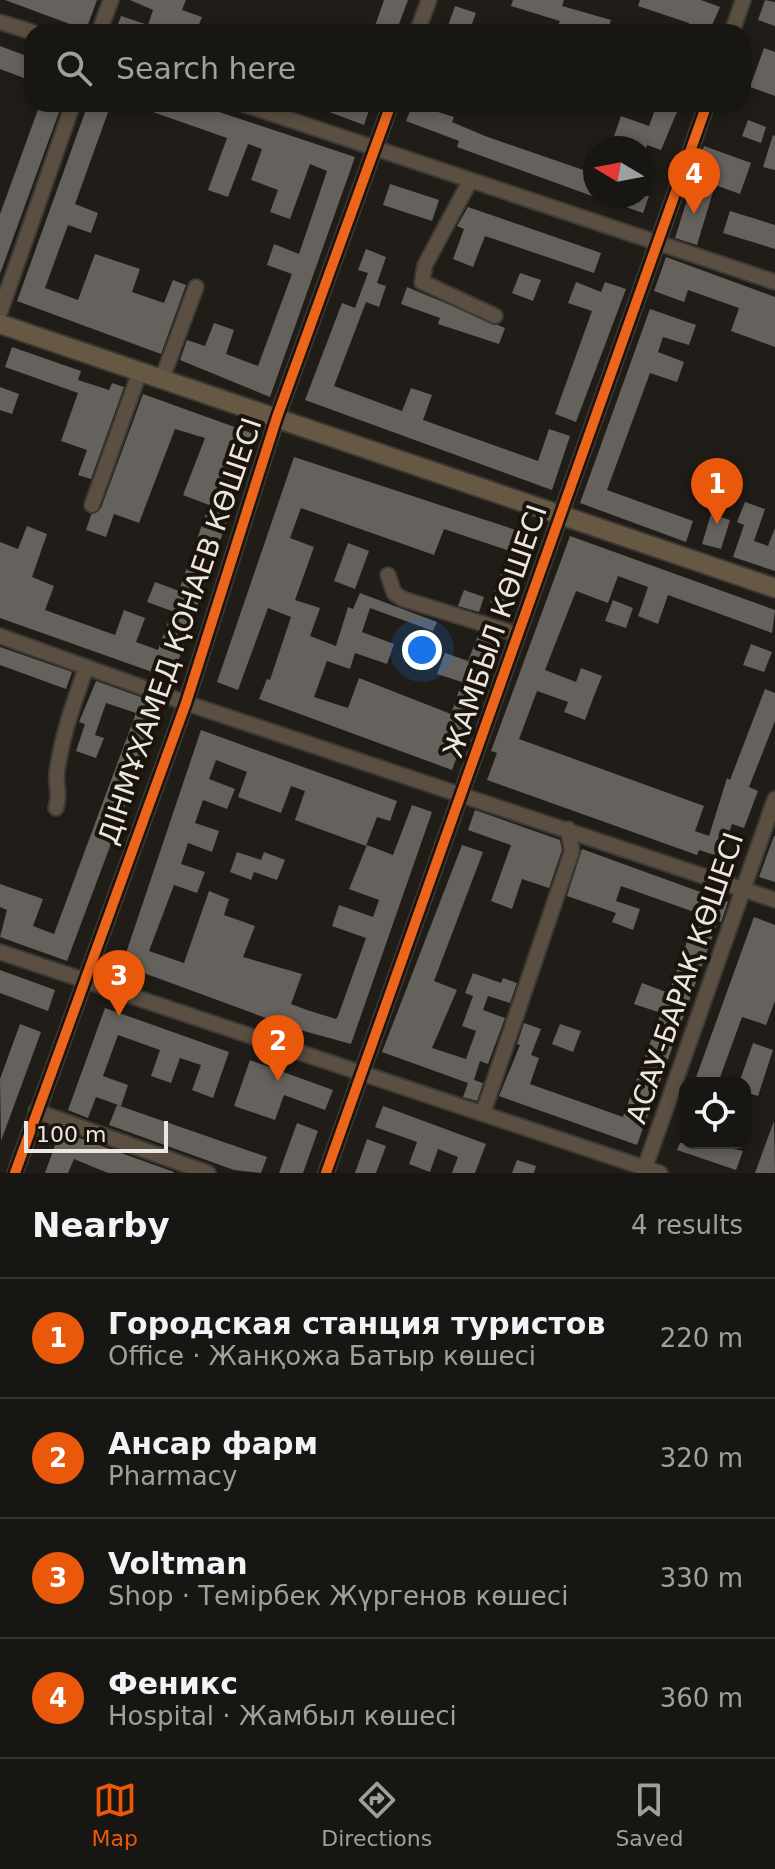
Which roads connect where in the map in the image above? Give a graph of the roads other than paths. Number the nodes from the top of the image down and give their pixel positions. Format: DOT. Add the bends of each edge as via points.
graph roads {
  1 [pos="111,0"];
  2 [pos="429,0"];
  3 [pos="743,0"];
  4 [pos="0,22"];
  5 [pos="102,24"];
  6 [pos="420,24"];
  7 [pos="735,24"];
  8 [pos="24,30"];
  9 [pos="70,112"];
  10 [pos="267,112"];
  11 [pos="388,112"];
  12 [pos="704,112"];
  13 [pos="374,148"];
  14 [pos="470,181"];
  15 [pos="657,245"];
  16 [pos="775,282"];
  17 [pos="196,287"];
  18 [pos="0,312"];
  19 [pos="495,316"];
  20 [pos="0,324"];
  21 [pos="140,371"];
  22 [pos="162,379"];
  23 [pos="277,417"];
  24 [pos="92,505"];
  25 [pos="561,515"];
  26 [pos="388,575"];
  27 [pos="775,588"];
  28 [pos="516,634"];
  29 [pos="0,636"];
  30 [pos="86,668"];
  31 [pos="186,703"];
  32 [pos="463,793"];
  33 [pos="775,799"];
  34 [pos="56,808"];
  35 [pos="568,829"];
  36 [pos="743,889"];
  37 [pos="775,900"];
  38 [pos="0,952"];
  39 [pos="82,979"];
  40 [pos="362,1072"];
  41 [pos="36,1111"];
  42 [pos="483,1113"];
  43 [pos="644,1170"];
  44 [pos="15,1173"];
  45 [pos="208,1173"];
  46 [pos="326,1173"];
  47 [pos="660,1173"];
  1 -- 5 [label="street"];
  2 -- 6 [label="street"];
  3 -- 7 [label="street"];
  4 -- 8 [label="street"];
  9 -- 18 [label="street"];
  10 -- 13 [label="street"];
  11 -- 13 [label="street, ДІНМҰХАМЕД ҚОНАЕВ КӨШЕСІ"];
  12 -- 15 [label="street, ЖАМБЫЛ КӨШЕСІ"];
  13 -- 14 [label="street"];
  13 -- 23 [label="street, ДІНМҰХАМЕД ҚОНАЕВ КӨШЕСІ"];
  14 -- 15 [label="street"];
  14 -- 19 [label="street" via="425,265 422,282"];
  15 -- 16 [label="street"];
  15 -- 25 [label="street, ЖАМБЫЛ КӨШЕСІ"];
  17 -- 22 [label="street"];
  20 -- 21 [label="main road"];
  21 -- 22 [label="main road"];
  21 -- 24 [label="street"];
  22 -- 23 [label="main road"];
  23 -- 25 [label="main road"];
  23 -- 31 [label="street, ДІНМҰХАМЕД ҚОНАЕВ КӨШЕСІ"];
  25 -- 27 [label="main road"];
  25 -- 28 [label="street, ЖАМБЫЛ КӨШЕСІ"];
  26 -- 28 [label="street" via="394,593 403,599"];
  28 -- 32 [label="street, ЖАМБЫЛ КӨШЕСІ"];
  29 -- 30 [label="street"];
  30 -- 31 [label="street"];
  30 -- 34 [label="street" via="67,721"];
  31 -- 32 [label="street"];
  31 -- 39 [label="street, ДІНМҰХАМЕД ҚОНАЕВ КӨШЕСІ"];
  32 -- 35 [label="street"];
  32 -- 40 [label="street, ЖАМБЫЛ КӨШЕСІ"];
  33 -- 36 [label="street, АСАУ-БАРАҚ КӨШЕСІ"];
  35 -- 36 [label="street"];
  35 -- 42 [label="street" via="572,851"];
  36 -- 37 [label="street"];
  36 -- 43 [label="street, АСАУ-БАРАҚ КӨШЕСІ"];
  38 -- 39 [label="street"];
  39 -- 40 [label="street"];
  39 -- 41 [label="street, ДІНМҰХАМЕД ҚОНАЕВ КӨШЕСІ"];
  40 -- 42 [label="street"];
  40 -- 46 [label="street, ЖАМБЫЛ КӨШЕСІ"];
  41 -- 44 [label="street, ДІНМҰХАМЕД ҚОНАЕВ КӨШЕСІ"];
  41 -- 45 [label="street"];
  42 -- 43 [label="street"];
  43 -- 47 [label="street"];
}
